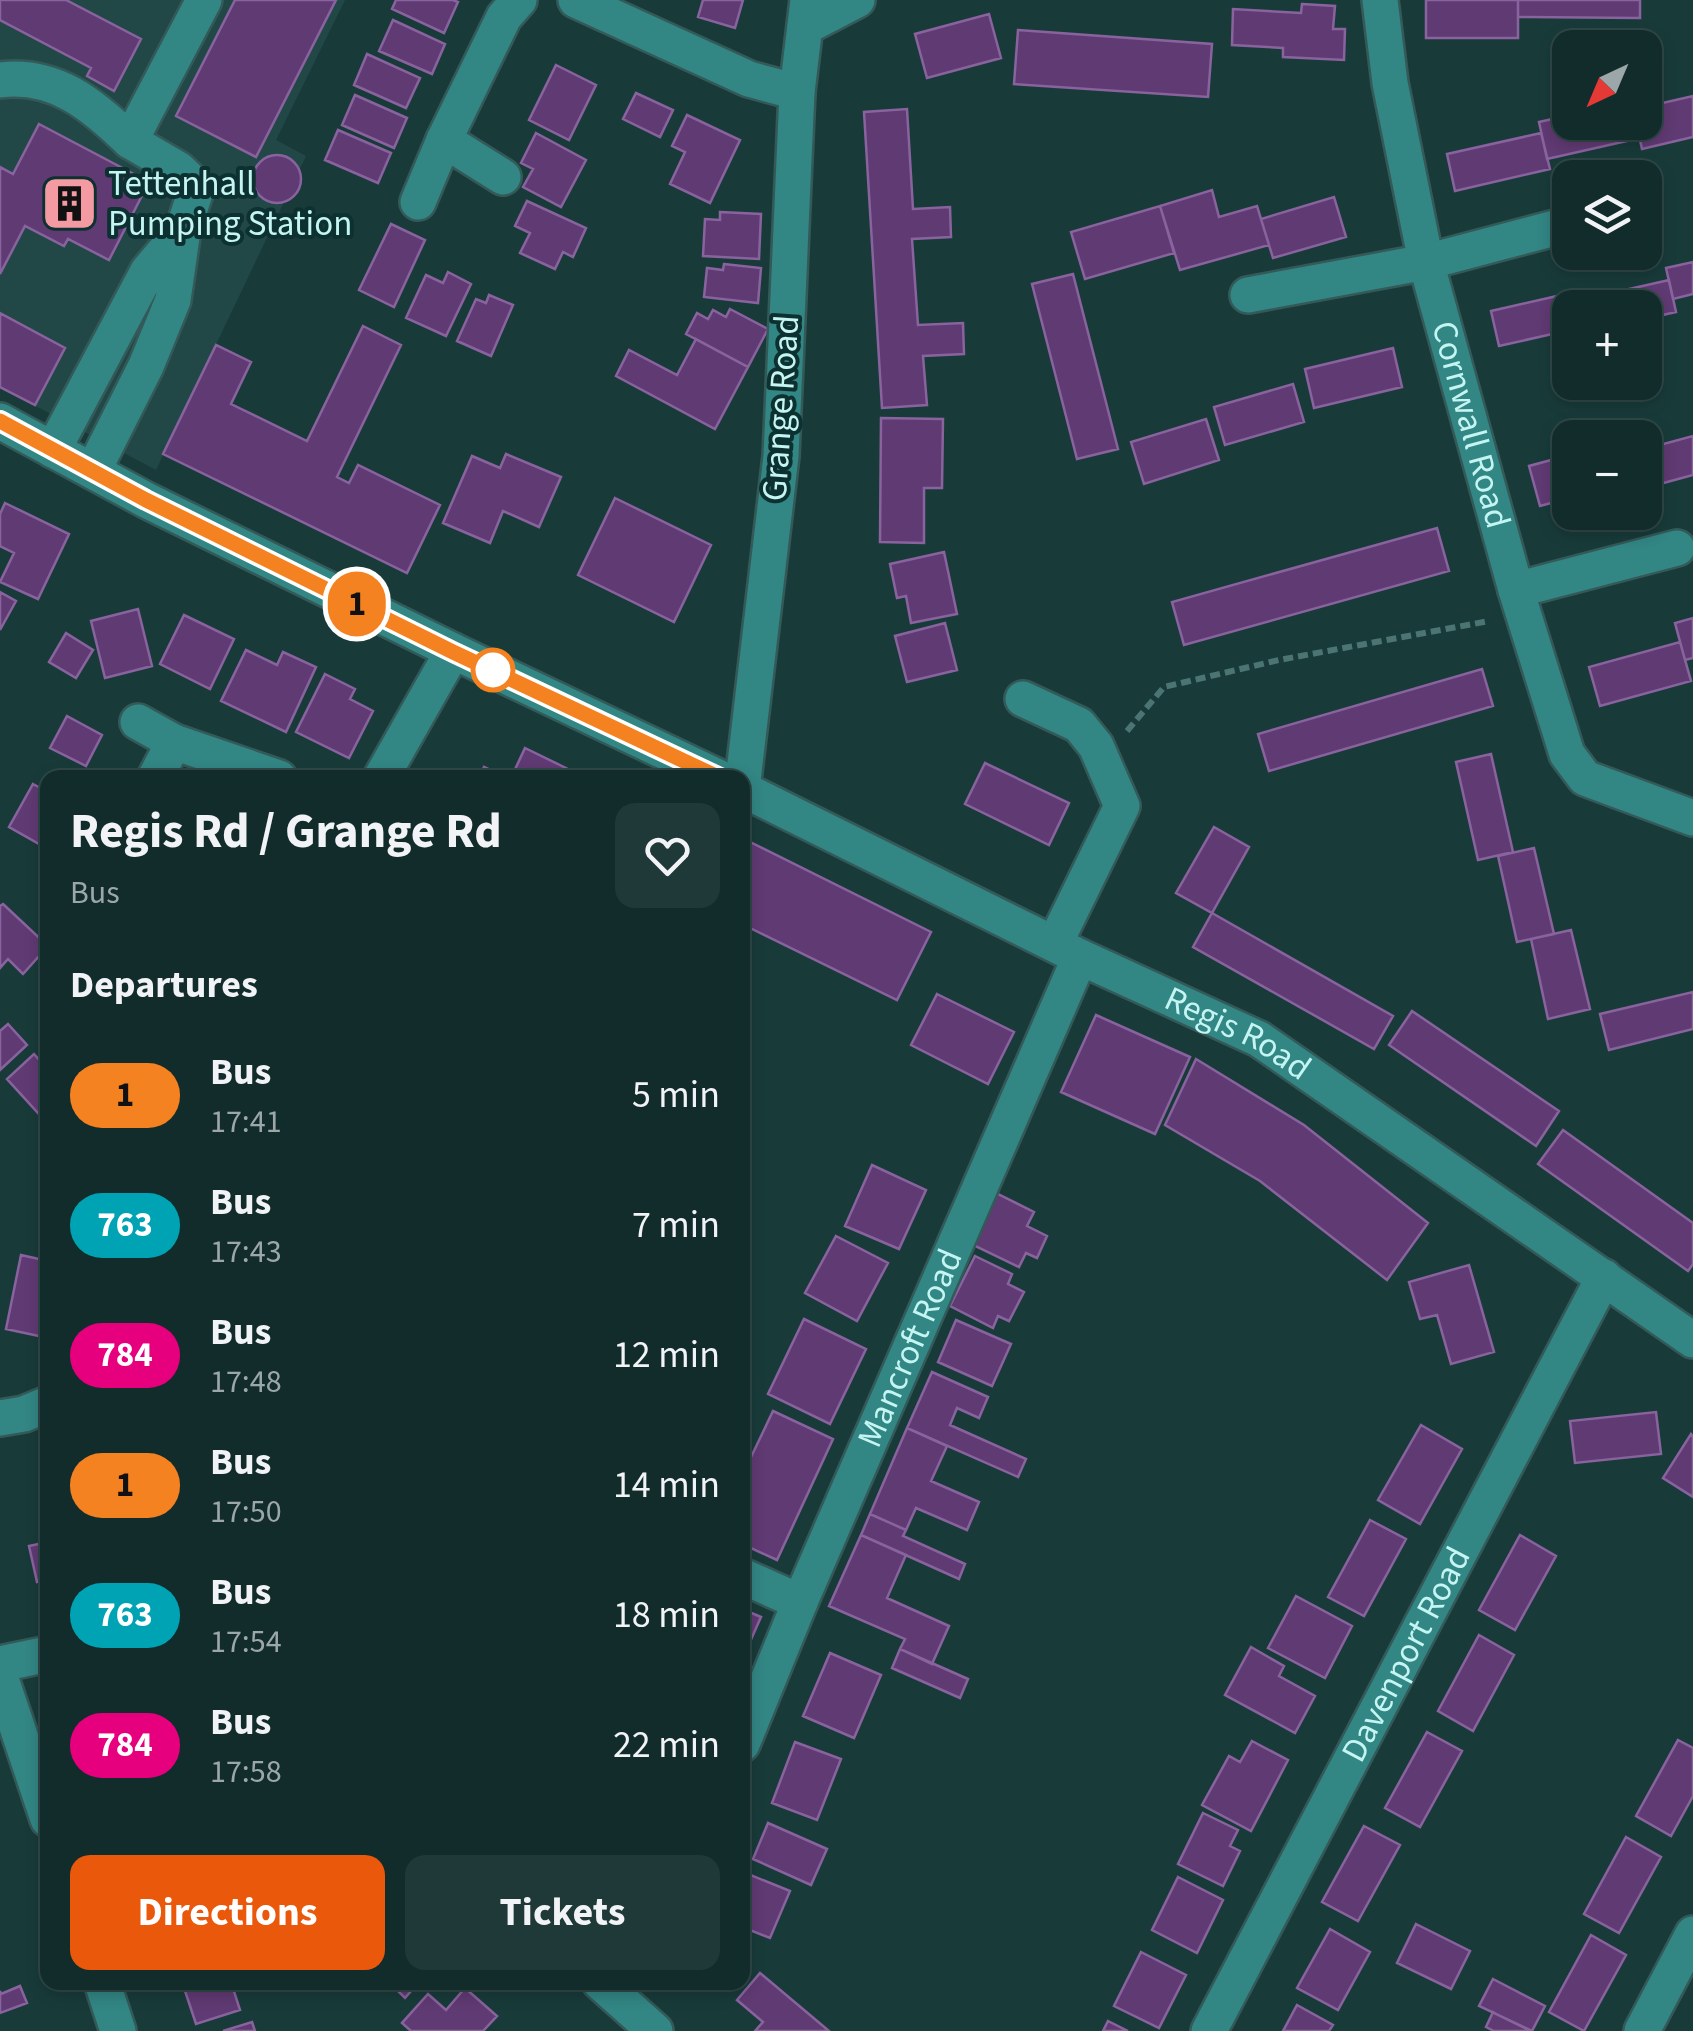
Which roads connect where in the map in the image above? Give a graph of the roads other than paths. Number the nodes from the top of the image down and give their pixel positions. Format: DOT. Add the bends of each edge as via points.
graph roads {
  1 [pos="204,0"];
  2 [pos="519,0"];
  3 [pos="576,0"];
  4 [pos="857,0"];
  5 [pos="1380,0"];
  6 [pos="806,13"];
  7 [pos="0,80"];
  8 [pos="797,92"];
  9 [pos="444,140"];
  10 [pos="130,141"];
  11 [pos="503,177"];
  12 [pos="418,202"];
  13 [pos="1552,229"];
  14 [pos="182,230"];
  15 [pos="1426,262"];
  16 [pos="1248,295"];
  17 [pos="0,421"];
  18 [pos="53,450"];
  19 [pos="92,471"];
  20 [pos="1677,548"];
  21 [pos="1520,602"];
  22 [pos="453,652"];
  23 [pos="1023,700"];
  24 [pos="138,722"];
  25 [pos="174,742"];
  26 [pos="158,770"];
  27 [pos="256,770"];
  28 [pos="386,770"];
  29 [pos="703,770"];
  30 [pos="744,770"];
  31 [pos="750,793"];
  32 [pos="1693,818"];
  33 [pos="1068,950"];
  34 [pos="1604,1277"];
  35 [pos="1692,1336"];
  36 [pos="40,1407"];
  37 [pos="0,1418"];
  38 [pos="750,1580"];
  39 [pos="800,1602"];
  40 [pos="40,1656"];
  41 [pos="0,1664"];
  42 [pos="0,1676"];
  43 [pos="750,1724"];
  44 [pos="40,1794"];
  45 [pos="1693,1934"];
  46 [pos="105,1990"];
  47 [pos="613,1990"];
  48 [pos="645,2009"];
  49 [pos="118,2031"];
  50 [pos="1210,2031"];
  51 [pos="1642,2031"];
  1 -- 10 [label="street"];
  2 -- 9 [label="street" via="504,17"];
  3 -- 8 [label="street" via="749,79"];
  4 -- 6 [label="street, Grange Road"];
  5 -- 15 [label="street, Cornwall Road"];
  6 -- 8 [label="street, Grange Road"];
  7 -- 10 [label="street" via="49,82 95,107"];
  8 -- 30 [label="street, Grange Road" via="781,456"];
  9 -- 11 [label="street"];
  9 -- 12 [label="street"];
  10 -- 14 [label="street" via="178,169 196,188"];
  13 -- 15 [label="street"];
  14 -- 18 [label="street" via="148,271"];
  14 -- 19 [label="street" via="172,300"];
  15 -- 16 [label="street"];
  15 -- 21 [label="street, Cornwall Road"];
  17 -- 18 [label="street"];
  18 -- 19 [label="street"];
  19 -- 22 [label="street"];
  20 -- 21 [label="street"];
  21 -- 32 [label="street, Cornwall Road" via="1567,754 1585,778"];
  22 -- 28 [label="street"];
  22 -- 29 [label="street"];
  23 -- 33 [label="street, Mancroft Road" via="1078,725 1096,746 1122,806"];
  24 -- 25 [label="street"];
  25 -- 26 [label="street"];
  25 -- 27 [label="street"];
  31 -- 33 [label="street, Regis Road"];
  33 -- 34 [label="street, Regis Road" via="1259,1039"];
  33 -- 39 [label="street, Mancroft Road"];
  34 -- 35 [label="street, Regis Road"];
  34 -- 50 [label="street, Davenport Road"];
  36 -- 37 [label="street"];
  38 -- 39 [label="street"];
  39 -- 43 [label="street, Mancroft Road"];
  40 -- 41 [label="street"];
  42 -- 44 [label="street"];
  45 -- 51 [label="street"];
  46 -- 49 [label="street"];
  47 -- 48 [label="street"];
}
